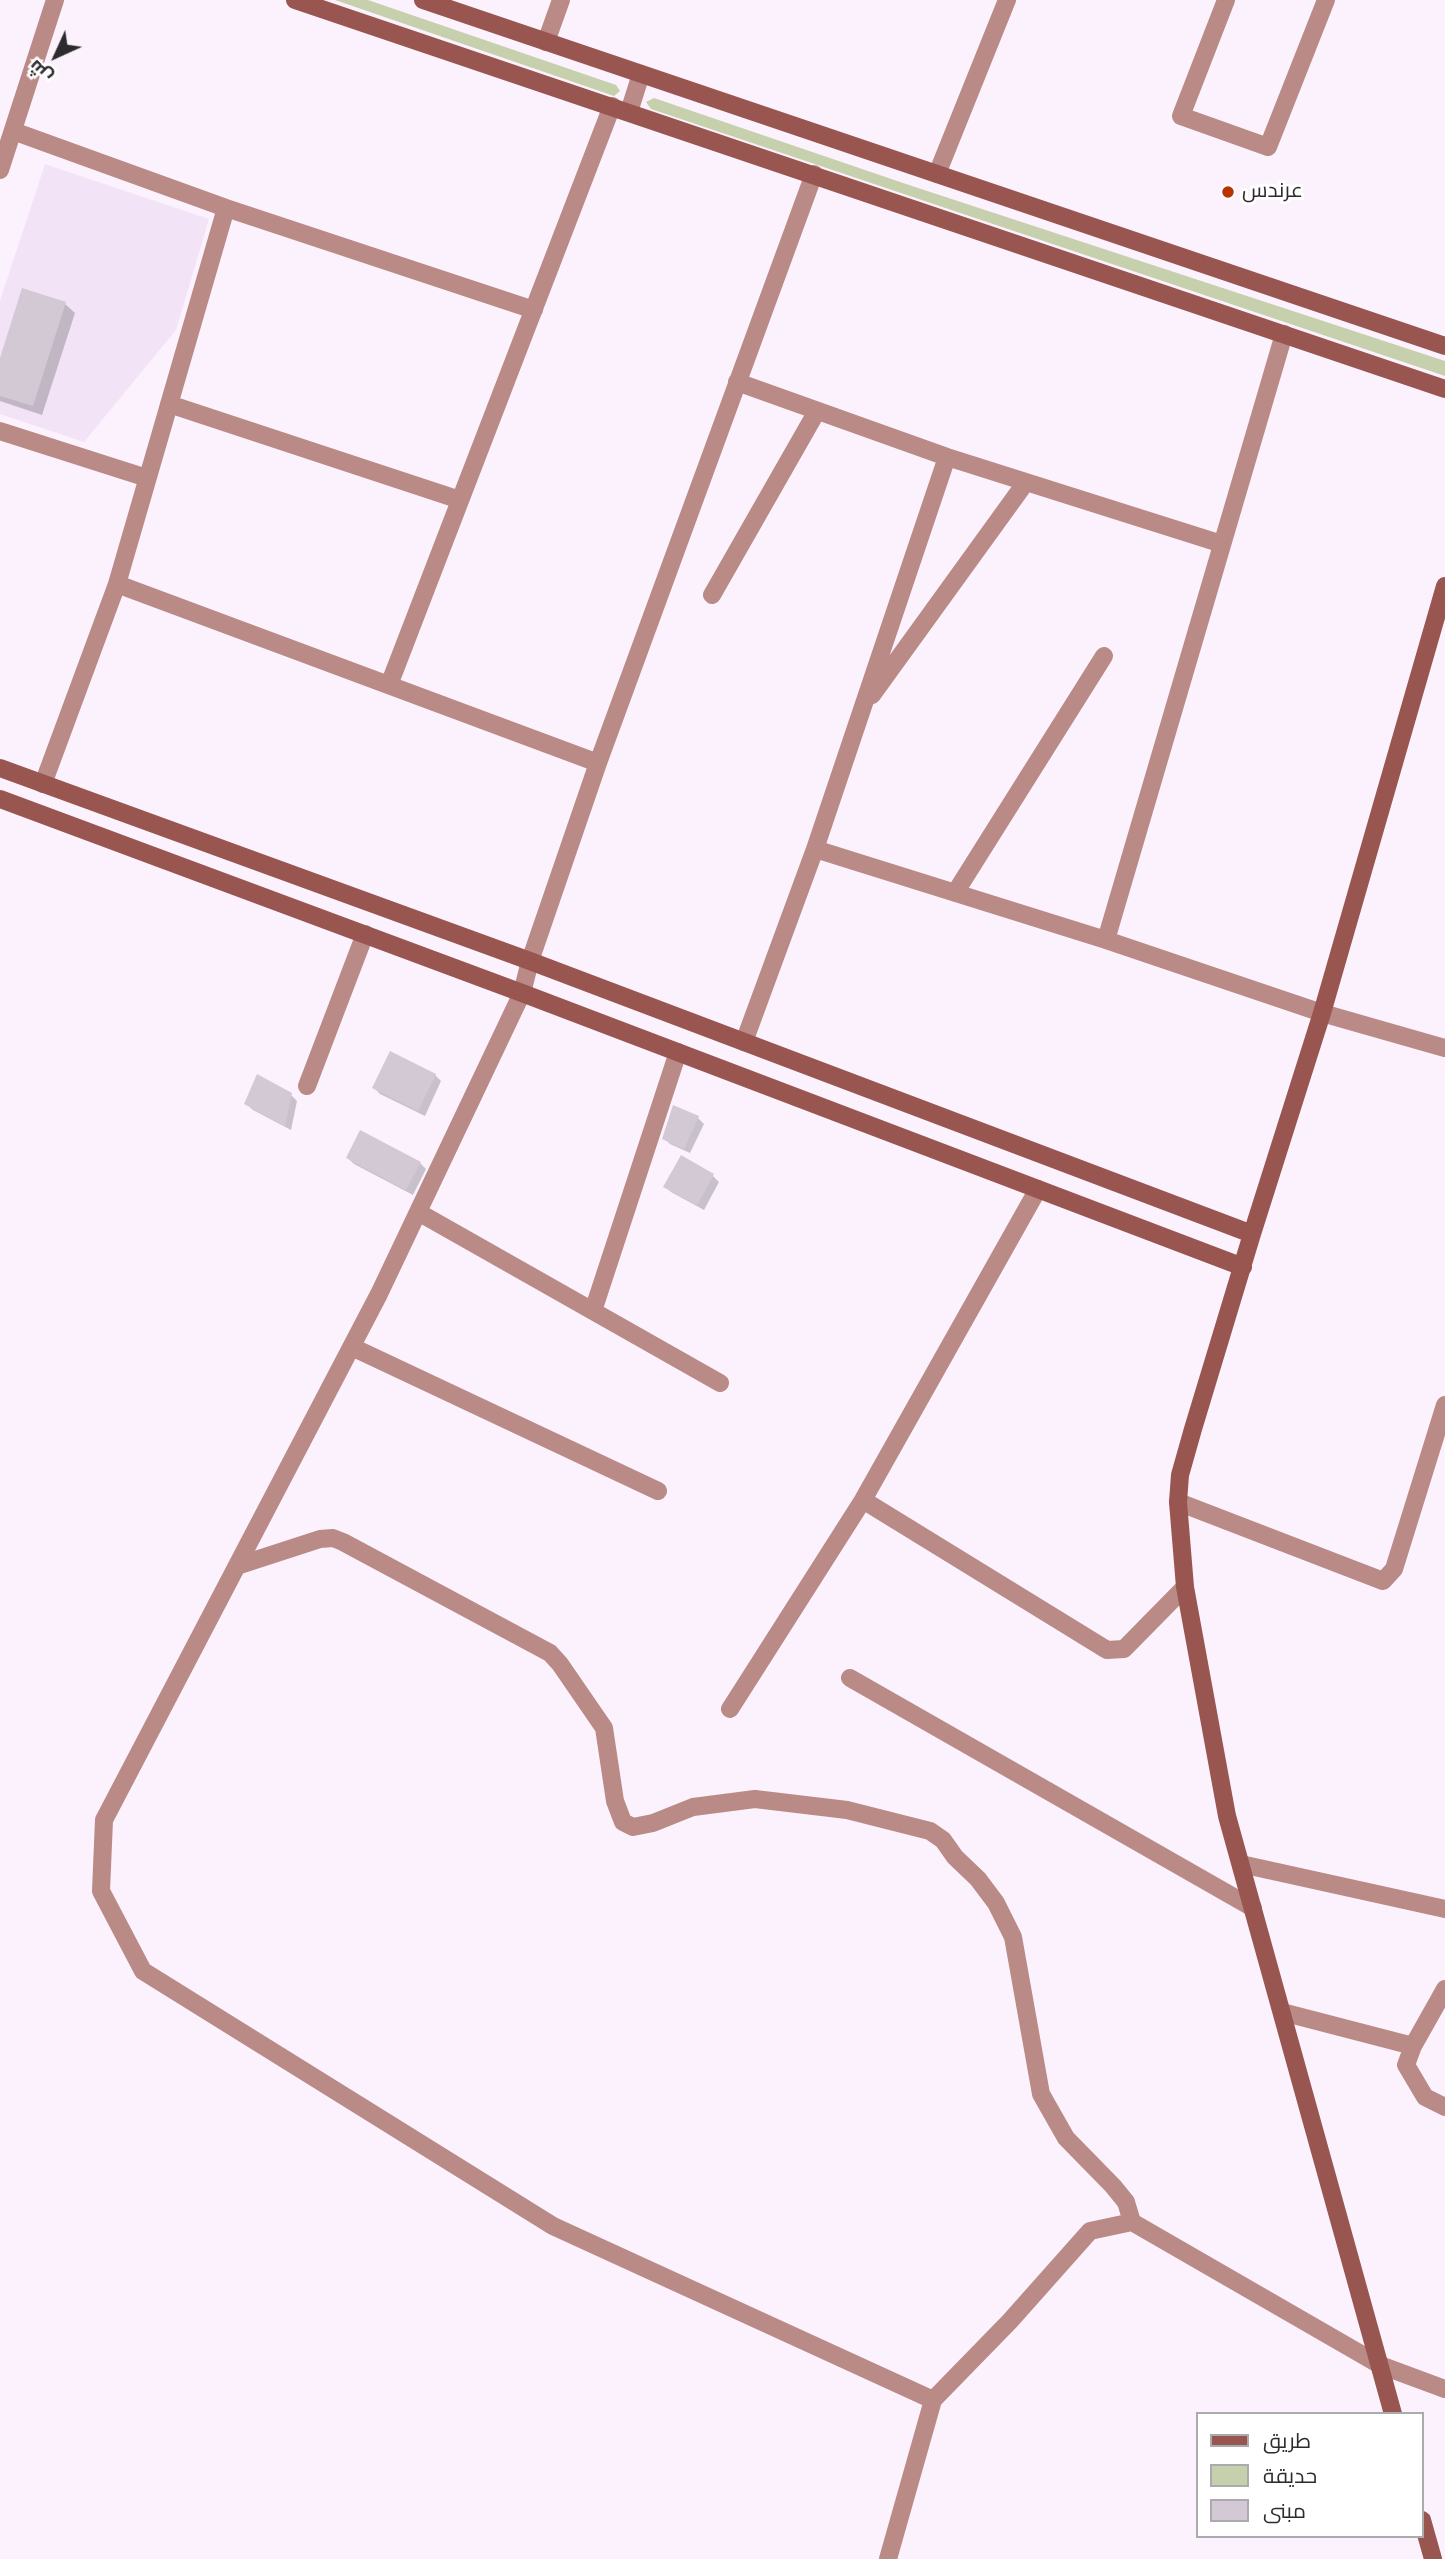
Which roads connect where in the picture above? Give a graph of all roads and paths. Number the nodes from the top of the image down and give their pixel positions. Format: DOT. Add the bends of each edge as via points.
graph roads {
  1 [pos="55,0"];
  2 [pos="295,0"];
  3 [pos="423,0"];
  4 [pos="561,0"];
  5 [pos="1007,0"];
  6 [pos="1226,0"];
  7 [pos="1326,0"];
  8 [pos="546,42"];
  9 [pos="641,74"];
  10 [pos="621,109"];
  11 [pos="13,131"];
  12 [pos="0,170"];
  13 [pos="814,174"];
  14 [pos="937,174"];
  15 [pos="226,208"];
  16 [pos="534,310"];
  17 [pos="1284,334"];
  18 [pos="1445,346"];
  19 [pos="737,382"];
  20 [pos="1445,389"];
  21 [pos="169,404"];
  22 [pos="817,411"];
  23 [pos="0,431"];
  24 [pos="947,457"];
  25 [pos="148,478"];
  26 [pos="1026,482"];
  27 [pos="460,499"];
  28 [pos="1222,544"];
  29 [pos="117,584"];
  30 [pos="1445,586"];
  31 [pos="712,595"];
  32 [pos="1104,656"];
  33 [pos="389,685"];
  34 [pos="861,710"];
  35 [pos="598,763"];
  36 [pos="0,768"];
  37 [pos="43,784"];
  38 [pos="0,799"];
  39 [pos="815,849"];
  40 [pos="955,893"];
  41 [pos="365,934"];
  42 [pos="1106,940"];
  43 [pos="530,961"];
  44 [pos="522,993"];
  45 [pos="1322,1013"];
  46 [pos="744,1042"];
  47 [pos="1445,1048"];
  48 [pos="678,1052"];
  49 [pos="307,1086"];
  50 [pos="1038,1189"];
  51 [pos="418,1212"];
  52 [pos="1252,1234"];
  53 [pos="1243,1267"];
  54 [pos="593,1311"];
  55 [pos="352,1347"];
  56 [pos="720,1383"];
  57 [pos="1445,1405"];
  58 [pos="659,1491"];
  59 [pos="863,1500"];
  60 [pos="1178,1502"];
  61 [pos="237,1566"];
  62 [pos="1185,1587"];
  63 [pos="850,1678"];
  64 [pos="730,1709"];
  65 [pos="1241,1864"];
  66 [pos="1253,1908"];
  67 [pos="1445,1909"];
  68 [pos="1445,1989"];
  69 [pos="1282,2012"];
  70 [pos="1413,2046"];
  71 [pos="1445,2107"];
  72 [pos="1132,2222"];
  73 [pos="1380,2365"];
  74 [pos="1445,2389"];
  75 [pos="933,2400"];
  76 [pos="1392,2412"];
  77 [pos="1424,2527"];
  78 [pos="888,2559"];
  79 [pos="1433,2559"];
  1 -- 11 [label="street"];
  2 -- 10 [label="street"];
  3 -- 8 [label="street"];
  4 -- 8 [label="street"];
  5 -- 14 [label="street"];
  6 -- 7 [label="street" via="1181,116 1268,147"];
  8 -- 9 [label="street"];
  9 -- 10 [label="street"];
  9 -- 14 [label="street"];
  10 -- 13 [label="street"];
  10 -- 16 [label="street"];
  11 -- 12 [label="street"];
  11 -- 15 [label="street"];
  13 -- 17 [label="street"];
  13 -- 19 [label="street"];
  14 -- 18 [label="street"];
  15 -- 16 [label="street"];
  15 -- 21 [label="street"];
  16 -- 27 [label="street"];
  17 -- 20 [label="street"];
  17 -- 28 [label="street"];
  19 -- 22 [label="street"];
  19 -- 35 [label="street"];
  21 -- 25 [label="street"];
  21 -- 27 [label="street"];
  22 -- 24 [label="street"];
  22 -- 31 [label="street"];
  23 -- 25 [label="street"];
  24 -- 26 [label="street"];
  24 -- 34 [label="street"];
  25 -- 29 [label="street"];
  26 -- 28 [label="street"];
  26 -- 34 [label="street"];
  27 -- 33 [label="street"];
  28 -- 42 [label="street"];
  29 -- 33 [label="street"];
  29 -- 37 [label="street"];
  30 -- 45 [label="street"];
  32 -- 40 [label="street"];
  33 -- 35 [label="street"];
  34 -- 39 [label="street"];
  35 -- 43 [label="street"];
  36 -- 37 [label="street"];
  37 -- 43 [label="street"];
  38 -- 41 [label="street"];
  39 -- 40 [label="street"];
  39 -- 46 [label="street"];
  40 -- 42 [label="street"];
  41 -- 44 [label="street"];
  41 -- 49 [label="street"];
  42 -- 45 [label="street"];
  43 -- 44 [label="street"];
  43 -- 46 [label="street"];
  44 -- 48 [label="street"];
  44 -- 51 [label="street"];
  45 -- 47 [label="street"];
  45 -- 52 [label="street"];
  46 -- 52 [label="street"];
  48 -- 50 [label="street"];
  48 -- 54 [label="street"];
  50 -- 53 [label="street"];
  50 -- 59 [label="street"];
  51 -- 54 [label="street"];
  51 -- 55 [label="street"];
  52 -- 53 [label="street"];
  53 -- 60 [label="street" via="1180,1475"];
  54 -- 56 [label="street"];
  55 -- 58 [label="street"];
  55 -- 61 [label="street"];
  57 -- 60 [label="street" via="1394,1569 1382,1581"];
  59 -- 62 [label="street" via="1107,1650 1124,1649"];
  59 -- 64 [label="street"];
  60 -- 62 [label="street"];
  61 -- 72 [label="street" via="333,1538 550,1653 604,1728 615,1801 623,1822 633,1827 693,1807 755,1799 847,1810 930,1831 943,1840 996,1903 1013,1937 1041,2094 1066,2138 1126,2202"];
  61 -- 75 [label="street" via="104,1820 101,1891 143,1970 553,2227"];
  62 -- 65 [label="street" via="1227,1816"];
  63 -- 66 [label="street"];
  65 -- 66 [label="street"];
  65 -- 67 [label="street"];
  66 -- 69 [label="street"];
  68 -- 70 [label="street"];
  69 -- 70 [label="street"];
  69 -- 73 [label="street"];
  70 -- 71 [label="street" via="1406,2065 1425,2097"];
  72 -- 73 [label="street"];
  72 -- 75 [label="street" via="1090,2231"];
  73 -- 74 [label="street"];
  73 -- 76 [label="street"];
  75 -- 78 [label="street"];
  77 -- 79 [label="street"];
}
